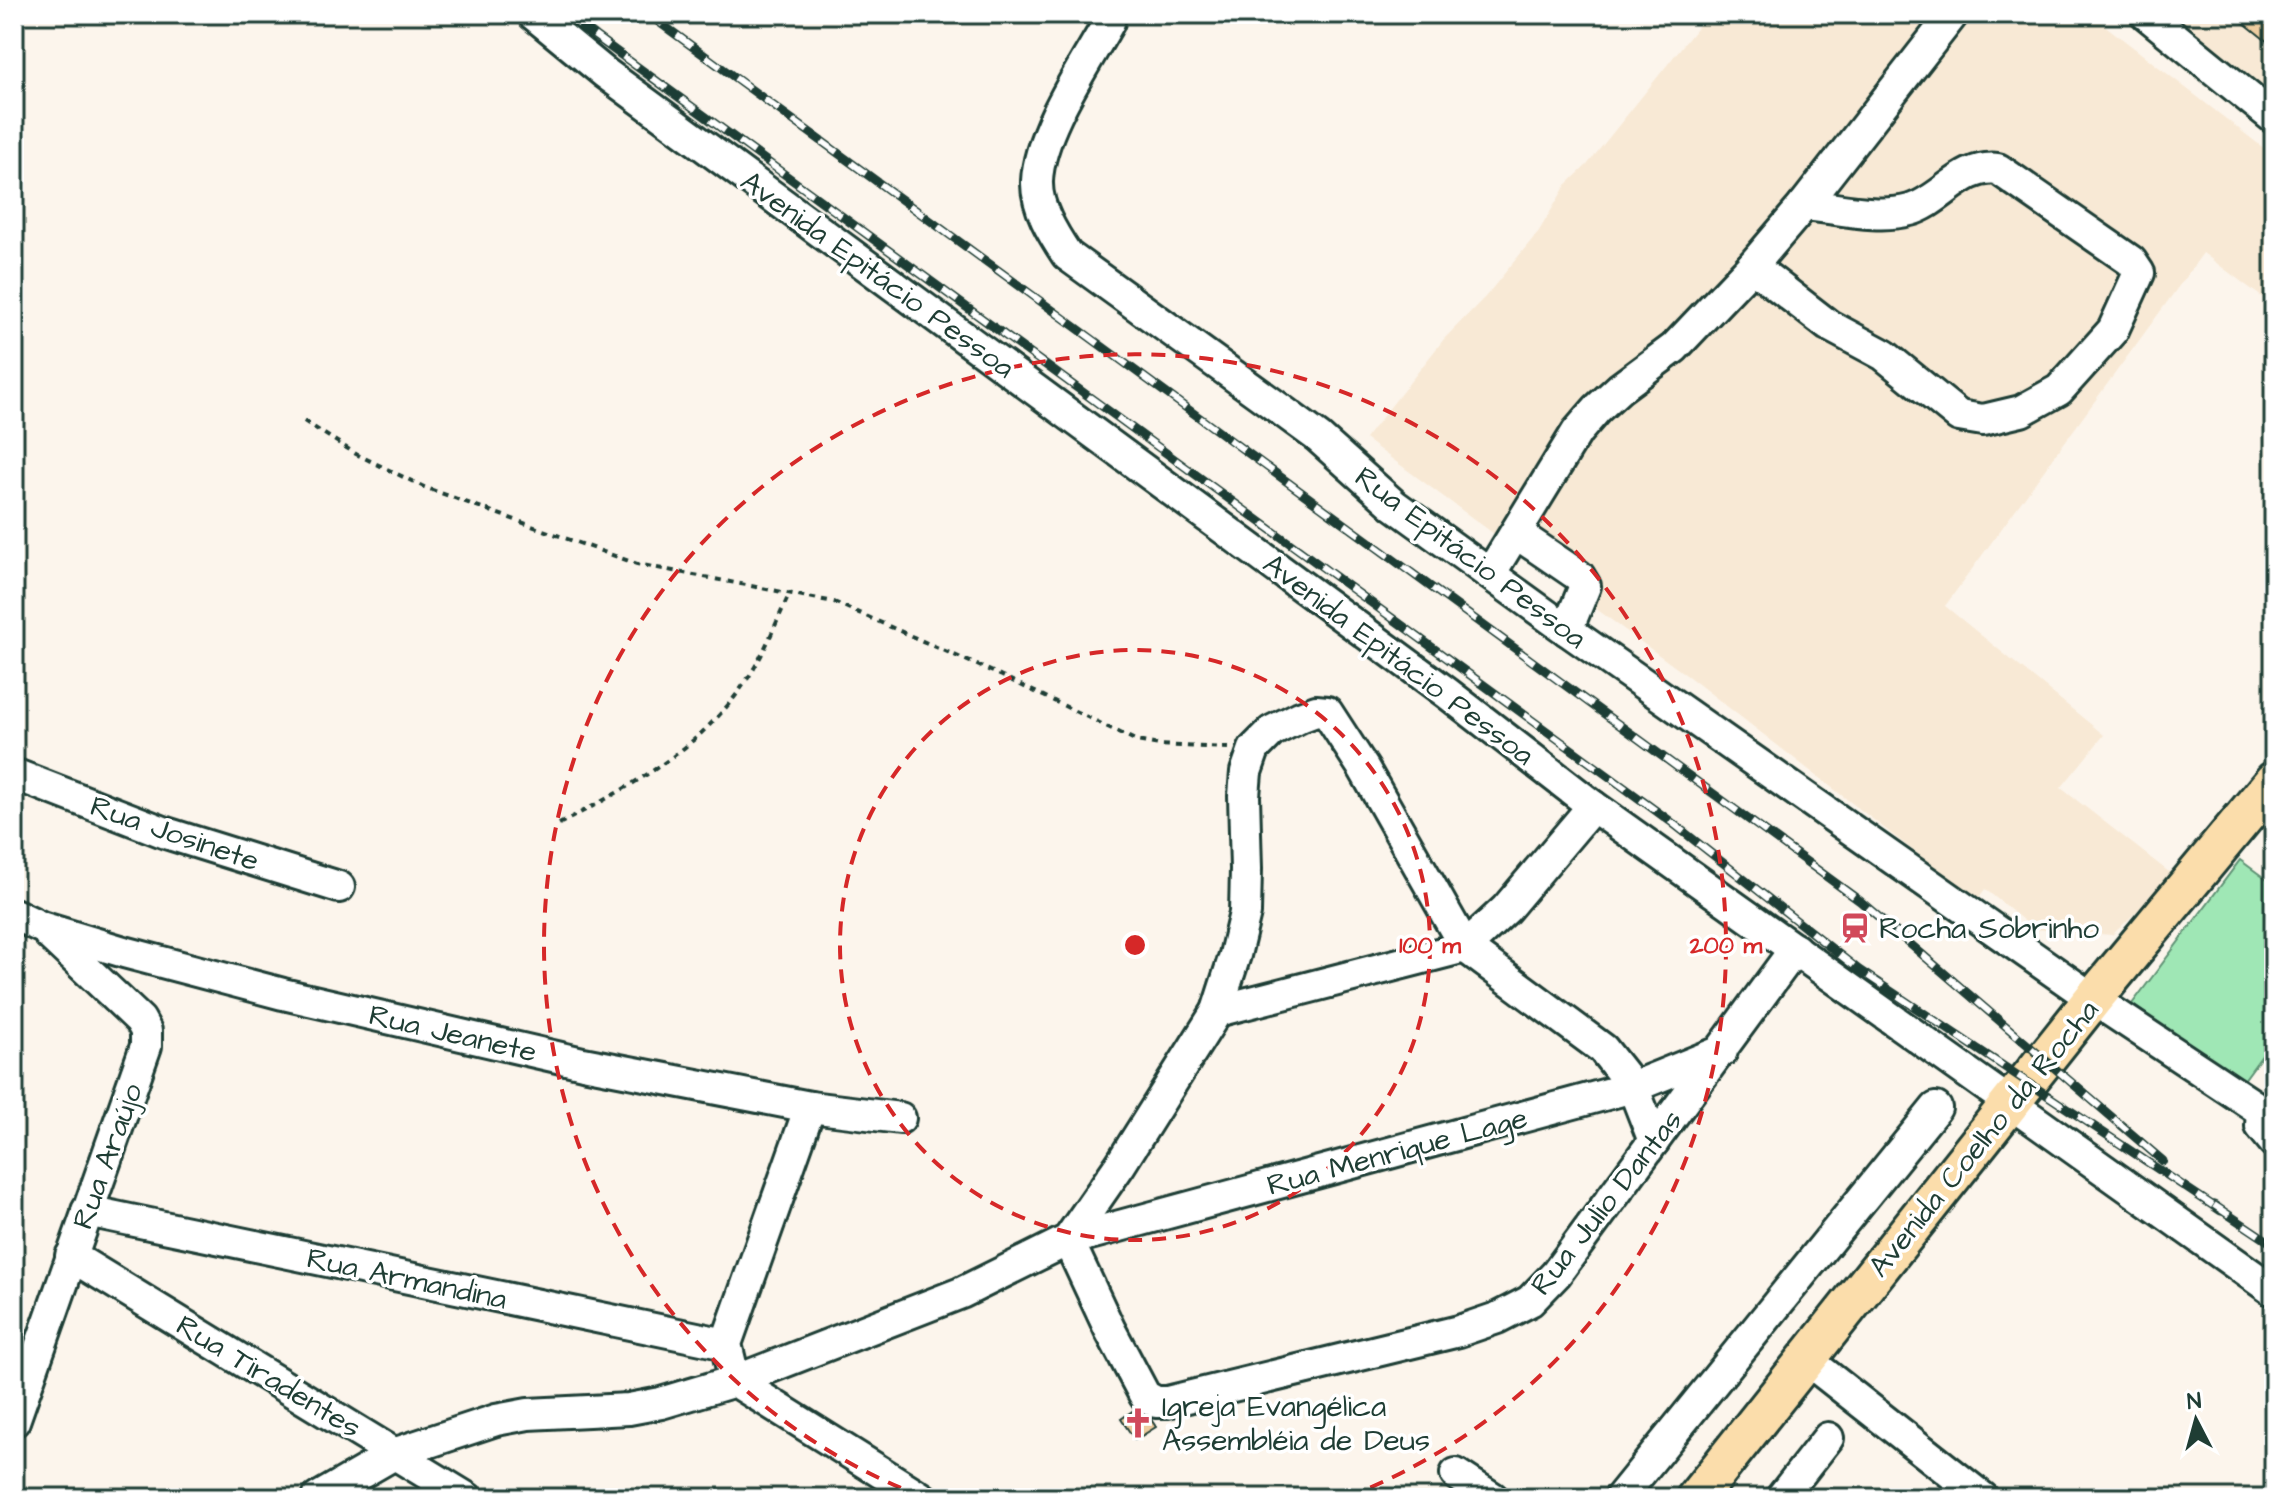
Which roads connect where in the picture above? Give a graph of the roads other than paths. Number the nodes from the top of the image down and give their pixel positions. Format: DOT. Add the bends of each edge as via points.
graph roads {
  1 [pos="533,14"];
  2 [pos="1953,14"];
  3 [pos="2146,14"];
  4 [pos="1109,22"];
  5 [pos="2274,118"];
  6 [pos="1804,205"];
  7 [pos="1752,266"];
  8 [pos="1516,533"];
  9 [pos="1490,574"];
  10 [pos="1567,630"];
  11 [pos="14,774"];
  12 [pos="2274,781"];
  13 [pos="1593,806"];
  14 [pos="339,887"];
  15 [pos="14,914"];
  16 [pos="41,927"];
  17 [pos="1465,947"];
  18 [pos="1795,949"];
  19 [pos="2093,999"];
  20 [pos="1217,1011"];
  21 [pos="1722,1051"];
  22 [pos="1633,1087"];
  23 [pos="2268,1103"];
  24 [pos="2010,1104"];
  25 [pos="810,1107"];
  26 [pos="1936,1108"];
  27 [pos="900,1118"];
  28 [pos="1654,1141"];
  29 [pos="2274,1142"];
  30 [pos="87,1211"];
  31 [pos="1068,1240"];
  32 [pos="71,1256"];
  33 [pos="2274,1291"];
  34 [pos="726,1344"];
  35 [pos="1806,1359"];
  36 [pos="735,1381"];
  37 [pos="14,1421"];
  38 [pos="1828,1438"];
  39 [pos="396,1453"];
  40 [pos="1456,1474"];
  41 [pos="318,1498"];
  42 [pos="467,1498"];
  43 [pos="922,1498"];
  44 [pos="1493,1498"];
  45 [pos="1620,1498"];
  46 [pos="1696,1498"];
  47 [pos="1781,1498"];
  48 [pos="1983,1498"];
  1 -- 13 [label="street, Avenida Epitácio Pessoa" via="605,73 1434,683"];
  2 -- 6 [label="street"];
  3 -- 5 [label="street"];
  4 -- 9 [label="street, Rua Epitácio Pessoa" via="1049,127 1037,181 1048,227 1067,255 1318,437 1394,505"];
  6 -- 7 [label="street"];
  6 -- 7 [label="street" via="1906,211 1923,206 1973,171 1998,169 2137,265 2139,273 2113,330 2059,390 2021,411 1983,420 1959,416 1884,355 1828,325"];
  7 -- 8 [label="street" via="1674,348 1597,409 1577,432"];
  8 -- 9 [label="street"];
  8 -- 10 [label="street" via="1579,576 1585,586"];
  9 -- 10 [label="street, Rua Epitácio Pessoa"];
  10 -- 19 [label="street, Rua Epitácio Pessoa"];
  11 -- 14 [label="street, Rua Josinete" via="166,833"];
  12 -- 19 [label="main road, Avenida Coelho da Rocha"];
  13 -- 17 [label="street" via="1506,909"];
  13 -- 18 [label="street, Avenida Epitácio Pessoa"];
  15 -- 16 [label="street, Rua Jeanete"];
  16 -- 25 [label="street, Rua Jeanete" via="283,994 583,1063"];
  16 -- 30 [label="street, Rua Araújo" via="146,1031 146,1046"];
  17 -- 20 [label="street"];
  17 -- 20 [label="street" via="1364,769 1327,712 1316,711 1272,731 1254,749 1246,772 1245,913"];
  17 -- 22 [label="street" via="1603,1049"];
  18 -- 21 [label="street, Rua Julio Dantas"];
  18 -- 24 [label="street, Avenida Epitácio Pessoa"];
  19 -- 23 [label="street, Rua Epitácio Pessoa"];
  19 -- 24 [label="main road, Avenida Coelho da Rocha"];
  20 -- 31 [label="street"];
  21 -- 22 [label="street, Rua Menrique Lage"];
  21 -- 28 [label="street, Rua Julio Dantas"];
  22 -- 28 [label="street"];
  22 -- 31 [label="street, Rua Menrique Lage"];
  23 -- 29 [label="street" via="2263,1132"];
  24 -- 33 [label="street, Avenida Epitácio Pessoa"];
  24 -- 35 [label="main road, Avenida Coelho da Rocha"];
  25 -- 27 [label="street, Rua Jeanete"];
  25 -- 34 [label="street"];
  26 -- 45 [label="street"];
  28 -- 31 [label="street, Rua Julio Dantas" via="1556,1274 1530,1301 1459,1331 1167,1402 1145,1396"];
  30 -- 32 [label="street, Rua Araújo"];
  30 -- 34 [label="street, Rua Armandina"];
  31 -- 36 [label="street, Rua Menrique Lage" via="961,1293"];
  32 -- 37 [label="street, Rua Araújo"];
  32 -- 39 [label="street, Rua Tiradentes"];
  34 -- 36 [label="street"];
  35 -- 46 [label="main road, Avenida Coelho da Rocha"];
  35 -- 48 [label="street"];
  36 -- 39 [label="street, Rua Menrique Lage" via="629,1409 496,1420"];
  36 -- 43 [label="street"];
  38 -- 47 [label="street"];
  39 -- 41 [label="street, Rua Menrique Lage"];
  39 -- 42 [label="street, Rua Tiradentes"];
  40 -- 44 [label="street"];
}
